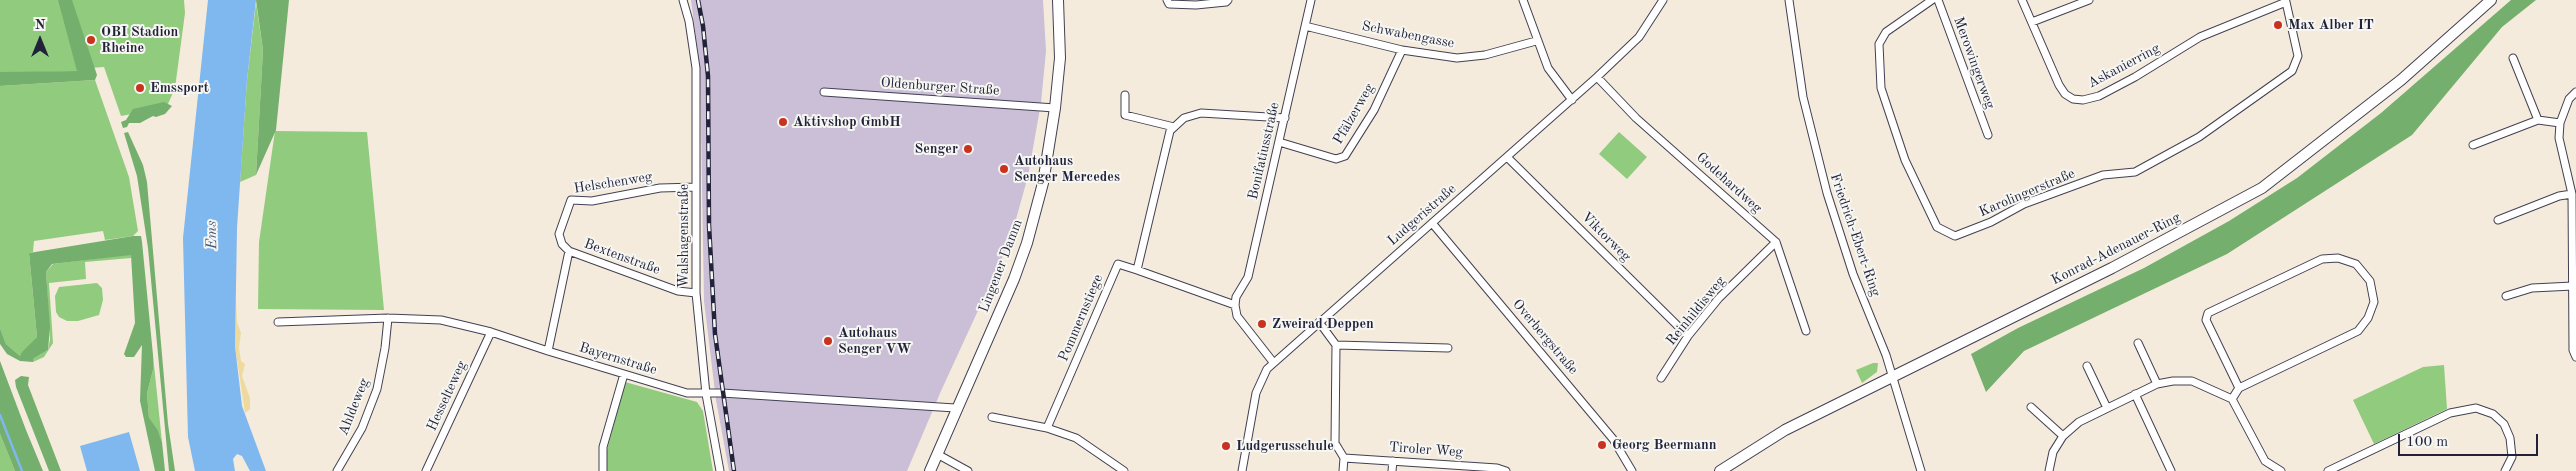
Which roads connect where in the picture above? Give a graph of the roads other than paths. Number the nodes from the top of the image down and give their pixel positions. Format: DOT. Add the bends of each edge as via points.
graph roads {
  1 [pos="683,0"];
  2 [pos="1058,0"];
  3 [pos="1167,0"];
  4 [pos="1228,0"];
  5 [pos="1311,0"];
  6 [pos="1523,0"];
  7 [pos="1663,0"];
  8 [pos="1789,0"];
  9 [pos="1932,0"];
  10 [pos="1938,0"];
  11 [pos="2022,0"];
  12 [pos="2089,0"];
  13 [pos="2491,0"];
  14 [pos="2286,1"];
  15 [pos="2032,22"];
  16 [pos="1305,26"];
  17 [pos="1536,41"];
  18 [pos="1402,50"];
  19 [pos="2513,58"];
  20 [pos="1597,77"];
  21 [pos="824,92"];
  22 [pos="2576,92"];
  23 [pos="1125,95"];
  24 [pos="1572,100"];
  25 [pos="1055,108"];
  26 [pos="1284,118"];
  27 [pos="2538,120"];
  28 [pos="2560,123"];
  29 [pos="1174,127"];
  30 [pos="1988,135"];
  31 [pos="1279,142"];
  32 [pos="2473,145"];
  33 [pos="1507,157"];
  34 [pos="696,187"];
  35 [pos="2572,194"];
  36 [pos="2498,220"];
  37 [pos="1432,223"];
  38 [pos="1776,242"];
  39 [pos="569,251"];
  40 [pos="1137,270"];
  41 [pos="2573,286"];
  42 [pos="696,293"];
  43 [pos="2506,296"];
  44 [pos="1234,305"];
  45 [pos="388,318"];
  46 [pos="278,322"];
  47 [pos="1319,322"];
  48 [pos="1806,331"];
  49 [pos="491,332"];
  50 [pos="1688,336"];
  51 [pos="2138,342"];
  52 [pos="1336,344"];
  53 [pos="1448,348"];
  54 [pos="548,351"];
  55 [pos="2576,357"];
  56 [pos="1273,362"];
  57 [pos="2087,366"];
  58 [pos="624,374"];
  59 [pos="1892,376"];
  60 [pos="1661,378"];
  61 [pos="2157,384"];
  62 [pos="2239,388"];
  63 [pos="706,394"];
  64 [pos="2135,394"];
  65 [pos="2232,399"];
  66 [pos="2031,407"];
  67 [pos="955,408"];
  68 [pos="2106,408"];
  69 [pos="992,417"];
  70 [pos="1047,428"];
  71 [pos="2063,436"];
  72 [pos="937,454"];
  73 [pos="1344,458"];
  74 [pos="1393,461"];
  75 [pos="337,471"];
  76 [pos="426,471"];
  77 [pos="603,471"];
  78 [pos="720,471"];
  79 [pos="930,471"];
  80 [pos="968,471"];
  81 [pos="1124,471"];
  82 [pos="1242,471"];
  83 [pos="1343,471"];
  84 [pos="1392,471"];
  85 [pos="1506,471"];
  86 [pos="1632,471"];
  87 [pos="1720,471"];
  88 [pos="1921,471"];
  89 [pos="2049,471"];
  90 [pos="2171,471"];
  91 [pos="2281,471"];
  92 [pos="2328,471"];
  93 [pos="2506,471"];
  1 -- 34 [label="street, Walshagenstraße" via="690,21 696,68"];
  2 -- 25 [label="main road, Lingener Damm" via="1060,58"];
  3 -- 4 [label="street" via="1168,4 1196,5"];
  5 -- 16 [label="street, Bonifatiusstraße"];
  6 -- 17 [label="street"];
  7 -- 20 [label="street, Ludgeristraße" via="1639,37"];
  8 -- 59 [label="street, Friedrich-Ebert-Ring" via="1804,97 1824,184"];
  9 -- 14 [label="street, Karolingerstraße" via="1886,32 1879,44 1881,88 1905,160 1938,227 1955,236 2024,204 2104,175 2135,172 2199,137 2292,71 2298,56"];
  10 -- 30 [label="street, Merowingerweg"];
  11 -- 15 [label="street, Askanierring"];
  12 -- 15 [label="street"];
  13 -- 59 [label="main road, Konrad-Adenauer-Ring" via="2402,80 2262,188 2112,268"];
  14 -- 15 [label="street, Askanierring" via="2200,36 2135,77 2099,96 2083,100 2065,94 2059,85"];
  16 -- 18 [label="street, Schwabengasse"];
  16 -- 26 [label="street, Bonifatiusstraße"];
  17 -- 18 [label="street, Schwabengasse" via="1457,58"];
  17 -- 24 [label="street" via="1548,68"];
  18 -- 31 [label="street, Pfälzerweg" via="1374,110 1345,156 1336,159"];
  19 -- 27 [label="street"];
  20 -- 24 [label="street, Ludgeristraße"];
  20 -- 38 [label="street, Godehardweg" via="1636,118"];
  21 -- 25 [label="street, Oldenburger Straße"];
  22 -- 28 [label="street" via="2569,99"];
  23 -- 29 [label="street" via="1125,115"];
  24 -- 33 [label="street, Ludgeristraße"];
  25 -- 67 [label="main road, Lingener Damm" via="1043,183 1027,243"];
  26 -- 29 [label="street" via="1201,113 1184,118"];
  26 -- 31 [label="street, Bonifatiusstraße"];
  27 -- 28 [label="street"];
  27 -- 32 [label="street"];
  28 -- 35 [label="street" via="2561,154"];
  29 -- 40 [label="street" via="1164,150"];
  31 -- 44 [label="street, Bonifatiusstraße" via="1248,278"];
  33 -- 37 [label="street, Ludgeristraße"];
  33 -- 50 [label="street, Viktorweg"];
  34 -- 39 [label="street, Helschenweg" via="660,188 592,201 571,200 559,234"];
  34 -- 42 [label="street, Walshagenstraße"];
  35 -- 36 [label="street"];
  35 -- 41 [label="street"];
  37 -- 47 [label="street, Ludgeristraße"];
  37 -- 86 [label="street, Overbergstraße" via="1613,439"];
  38 -- 48 [label="street, Godehardweg"];
  38 -- 50 [label="street, Reinhildisweg" via="1719,298"];
  39 -- 42 [label="street, Bextenstraße" via="678,290"];
  39 -- 54 [label="street"];
  40 -- 44 [label="street"];
  40 -- 70 [label="street, Pommernstiege" via="1118,264"];
  41 -- 43 [label="street" via="2532,288"];
  41 -- 55 [label="street" via="2573,350"];
  42 -- 63 [label="street, Walshagenstraße"];
  44 -- 56 [label="street" via="1237,316"];
  45 -- 46 [label="street, Bayernstraße"];
  45 -- 49 [label="street, Bayernstraße" via="441,320"];
  45 -- 75 [label="street, Ahldeweg" via="386,348 377,388 362,428"];
  47 -- 52 [label="street"];
  47 -- 56 [label="street, Ludgeristraße"];
  49 -- 54 [label="street, Bayernstraße"];
  49 -- 76 [label="street, Hesselteweg"];
  50 -- 60 [label="street, Reinhildisweg"];
  51 -- 61 [label="street"];
  52 -- 53 [label="street"];
  52 -- 73 [label="street" via="1335,443"];
  54 -- 58 [label="street, Bayernstraße"];
  56 -- 82 [label="street, Ludgeristraße" via="1261,377 1256,393"];
  57 -- 68 [label="street"];
  58 -- 63 [label="street, Bayernstraße" via="687,393"];
  58 -- 77 [label="street" via="603,447"];
  59 -- 87 [label="main road, Konrad-Adenauer-Ring" via="1785,430"];
  59 -- 88 [label="street, Friedrich-Ebert-Ring"];
  61 -- 64 [label="street"];
  61 -- 65 [label="street" via="2192,381"];
  62 -- 62 [label="street" via="2358,331 2374,302 2370,281 2356,264 2338,258 2322,258 2208,313 2206,320"];
  62 -- 65 [label="street"];
  63 -- 67 [label="street, Bayernstraße"];
  63 -- 78 [label="street, Walshagenstraße"];
  64 -- 68 [label="street"];
  64 -- 90 [label="street"];
  65 -- 91 [label="street" via="2266,461"];
  66 -- 71 [label="street"];
  67 -- 72 [label="main road, Lingener Damm"];
  68 -- 71 [label="street" via="2079,422"];
  69 -- 70 [label="street"];
  70 -- 81 [label="street" via="1076,438"];
  71 -- 89 [label="street"];
  72 -- 79 [label="main road, Lingener Damm"];
  72 -- 80 [label="street"];
  73 -- 74 [label="street, Tiroler Weg"];
  73 -- 83 [label="street"];
  74 -- 84 [label="street"];
  74 -- 85 [label="street, Tiroler Weg"];
  92 -- 93 [label="street" via="2450,412 2476,408 2493,414 2504,424 2510,438 2512,458"];
}
